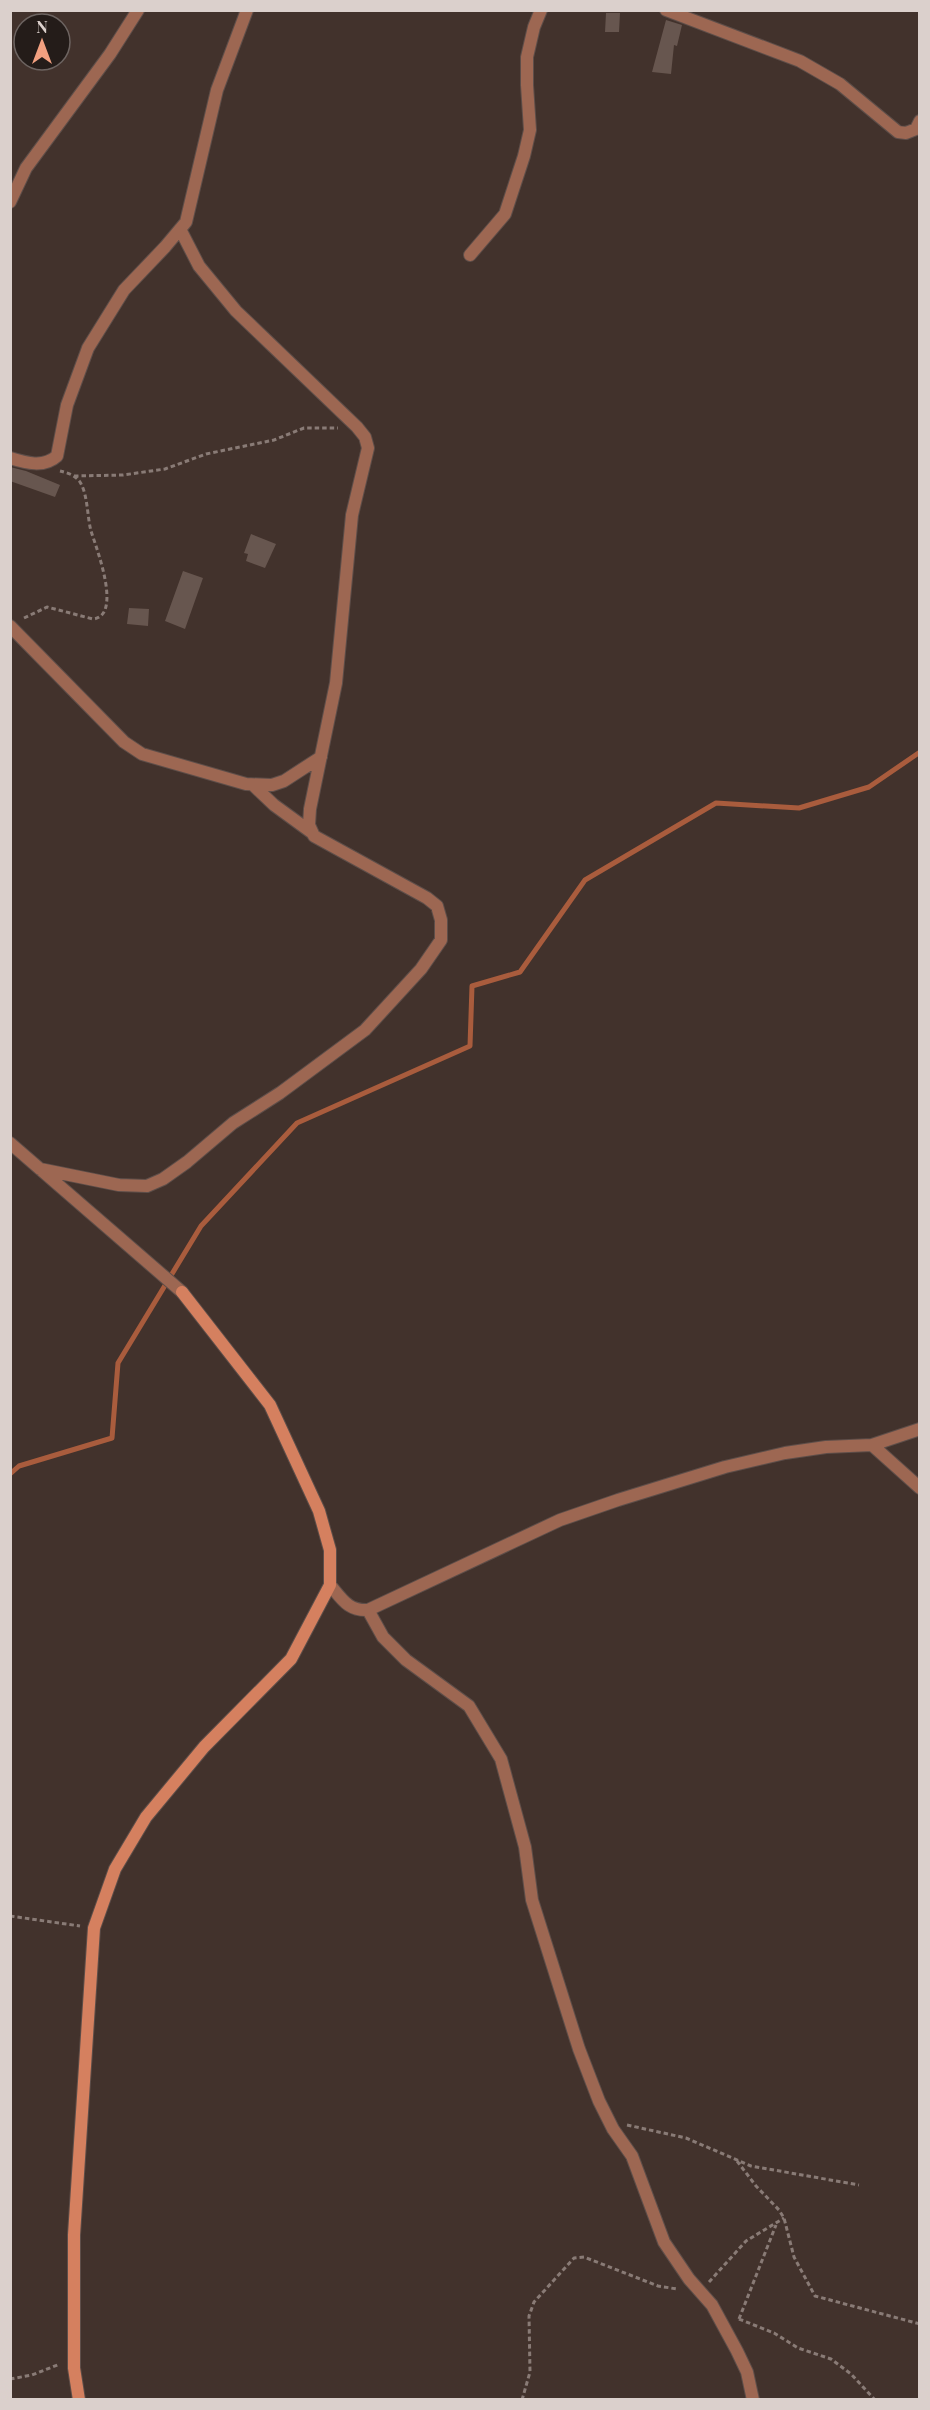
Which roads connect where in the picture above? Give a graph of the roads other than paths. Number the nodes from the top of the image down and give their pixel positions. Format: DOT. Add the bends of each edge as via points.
graph roads {
  1 [pos="138,10"];
  2 [pos="247,10"];
  3 [pos="541,10"];
  4 [pos="666,10"];
  5 [pos="920,121"];
  6 [pos="10,202"];
  7 [pos="180,228"];
  8 [pos="470,255"];
  9 [pos="10,458"];
  10 [pos="16,622"];
  11 [pos="321,757"];
  12 [pos="253,785"];
  13 [pos="310,832"];
  14 [pos="10,1143"];
  15 [pos="40,1169"];
  16 [pos="920,1430"];
  17 [pos="872,1445"];
  18 [pos="920,1488"];
  19 [pos="330,1585"];
  20 [pos="368,1610"];
  21 [pos="79,2400"];
  22 [pos="753,2400"];
  1 -- 6 [label="street" via="26,168"];
  2 -- 7 [label="street" via="217,90 186,222"];
  3 -- 8 [label="street" via="527,57 530,130 524,156 505,214"];
  4 -- 5 [label="street" via="800,61 840,84 898,132 906,134 916,129"];
  7 -- 9 [label="street" via="124,290 88,348 67,405 57,456 42,464"];
  7 -- 11 [label="street" via="199,266 236,311 357,427 368,448 352,515 336,683"];
  10 -- 12 [label="street" via="124,742 142,754"];
  11 -- 12 [label="street" via="285,782"];
  11 -- 13 [label="street" via="310,809"];
  12 -- 13 [label="street"];
  13 -- 15 [label="street" via="436,906 441,940 421,969 365,1030 233,1123 163,1179 147,1186 119,1185"];
  14 -- 15 [label="street"];
  15 -- 19 [label="street" via="182,1292 270,1405 319,1511 330,1550"];
  16 -- 17 [label="street"];
  17 -- 18 [label="street"];
  17 -- 20 [label="street" via="785,1453 609,1503 560,1520"];
  19 -- 20 [label="street" via="352,1609"];
  19 -- 21 [label="street" via="291,1659 204,1748 146,1817 115,1869 94,1928 74,2235 74,2368"];
  20 -- 22 [label="street" via="383,1637 406,1660 469,1706 501,1759 525,1847 532,1900 599,2101 636,2165 664,2242 712,2305 737,2350"];
}
